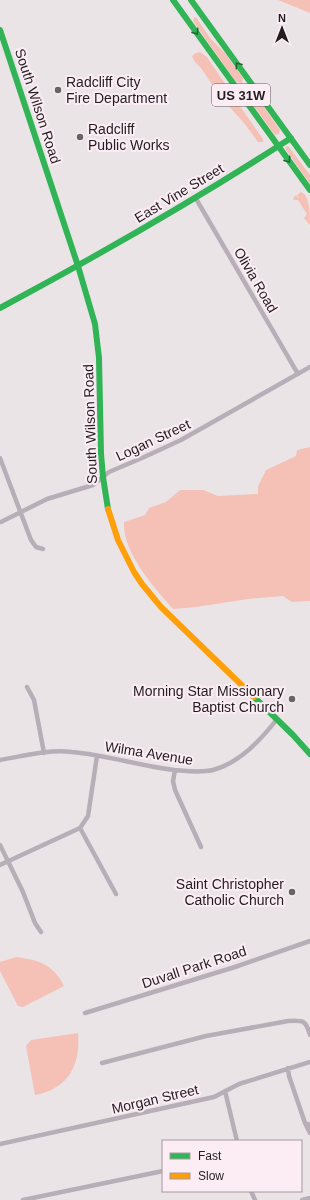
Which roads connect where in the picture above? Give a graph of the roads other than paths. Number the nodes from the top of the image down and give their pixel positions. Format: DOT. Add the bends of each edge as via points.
graph roads {
  1 [pos="173,0"];
  2 [pos="191,0"];
  3 [pos="1,34"];
  4 [pos="291,138"];
  5 [pos="278,146"];
  6 [pos="310,165"];
  7 [pos="310,190"];
  8 [pos="194,197"];
  9 [pos="78,266"];
  10 [pos="0,308"];
  11 [pos="310,367"];
  12 [pos="298,374"];
  13 [pos="0,458"];
  14 [pos="103,477"];
  15 [pos="20,512"];
  16 [pos="1,522"];
  17 [pos="43,549"];
  18 [pos="27,687"];
  19 [pos="277,719"];
  20 [pos="44,753"];
  21 [pos="310,754"];
  22 [pos="97,756"];
  23 [pos="0,760"];
  24 [pos="175,770"];
  25 [pos="80,828"];
  26 [pos="0,845"];
  27 [pos="201,847"];
  28 [pos="8,861"];
  29 [pos="0,865"];
  30 [pos="116,894"];
  31 [pos="41,932"];
  32 [pos="310,942"];
  33 [pos="84,1013"];
  34 [pos="310,1035"];
  35 [pos="310,1062"];
  36 [pos="102,1063"];
  37 [pos="288,1068"];
  38 [pos="225,1091"];
  39 [pos="308,1124"];
  40 [pos="310,1133"];
  41 [pos="237,1140"];
  42 [pos="0,1144"];
  43 [pos="162,1171"];
  44 [pos="310,1198"];
  45 [pos="23,1200"];
  46 [pos="302,1200"];
  1 -- 5 [label="main road, US 31W, one-way"];
  4 -- 2 [label="main road, US 31W, one-way"];
  3 -- 9 [label="main road, South Wilson Road"];
  4 -- 5 [label="main road, East Vine Street"];
  4 -- 6 [label="main road, US 31W"];
  5 -- 7 [label="main road, US 31W, one-way"];
  5 -- 8 [label="main road, East Vine Street"];
  8 -- 9 [label="main road, East Vine Street"];
  8 -- 12 [label="street, Olivia Road"];
  9 -- 10 [label="main road, East Vine Street"];
  9 -- 14 [label="main road, South Wilson Road" via="90,304 100,358"];
  11 -- 12 [label="street, Logan Street"];
  12 -- 14 [label="street, Logan Street" via="181,440"];
  13 -- 15 [label="street"];
  14 -- 15 [label="street, Logan Street" via="93,485 47,499"];
  14 -- 19 [label="main road, South Wilson Road" via="109,512 118,540 142,584 176,622"];
  15 -- 16 [label="street, Logan Street"];
  15 -- 17 [label="street" via="33,544"];
  18 -- 20 [label="street" via="34,700"];
  19 -- 21 [label="main road, South Wilson Road"];
  19 -- 24 [label="street, Wilma Avenue" via="246,751 220,767 197,772"];
  20 -- 22 [label="street, Wilma Avenue" via="68,752"];
  20 -- 23 [label="street, Wilma Avenue"];
  22 -- 24 [label="street, Wilma Avenue"];
  22 -- 25 [label="street" via="88,816"];
  24 -- 27 [label="street" via="175,790"];
  25 -- 28 [label="street"];
  25 -- 30 [label="street"];
  26 -- 28 [label="street"];
  28 -- 29 [label="street"];
  28 -- 31 [label="street"];
  32 -- 33 [label="street, Duvall Park Road"];
  34 -- 36 [label="street" via="304,1022 288,1021 206,1036"];
  35 -- 37 [label="street, Morgan Street"];
  37 -- 38 [label="street, Morgan Street"];
  37 -- 39 [label="street"];
  38 -- 41 [label="street"];
  38 -- 42 [label="street, Morgan Street" via="206,1099"];
  39 -- 40 [label="street"];
  43 -- 45 [label="street"];
  44 -- 46 [label="street"];
}
